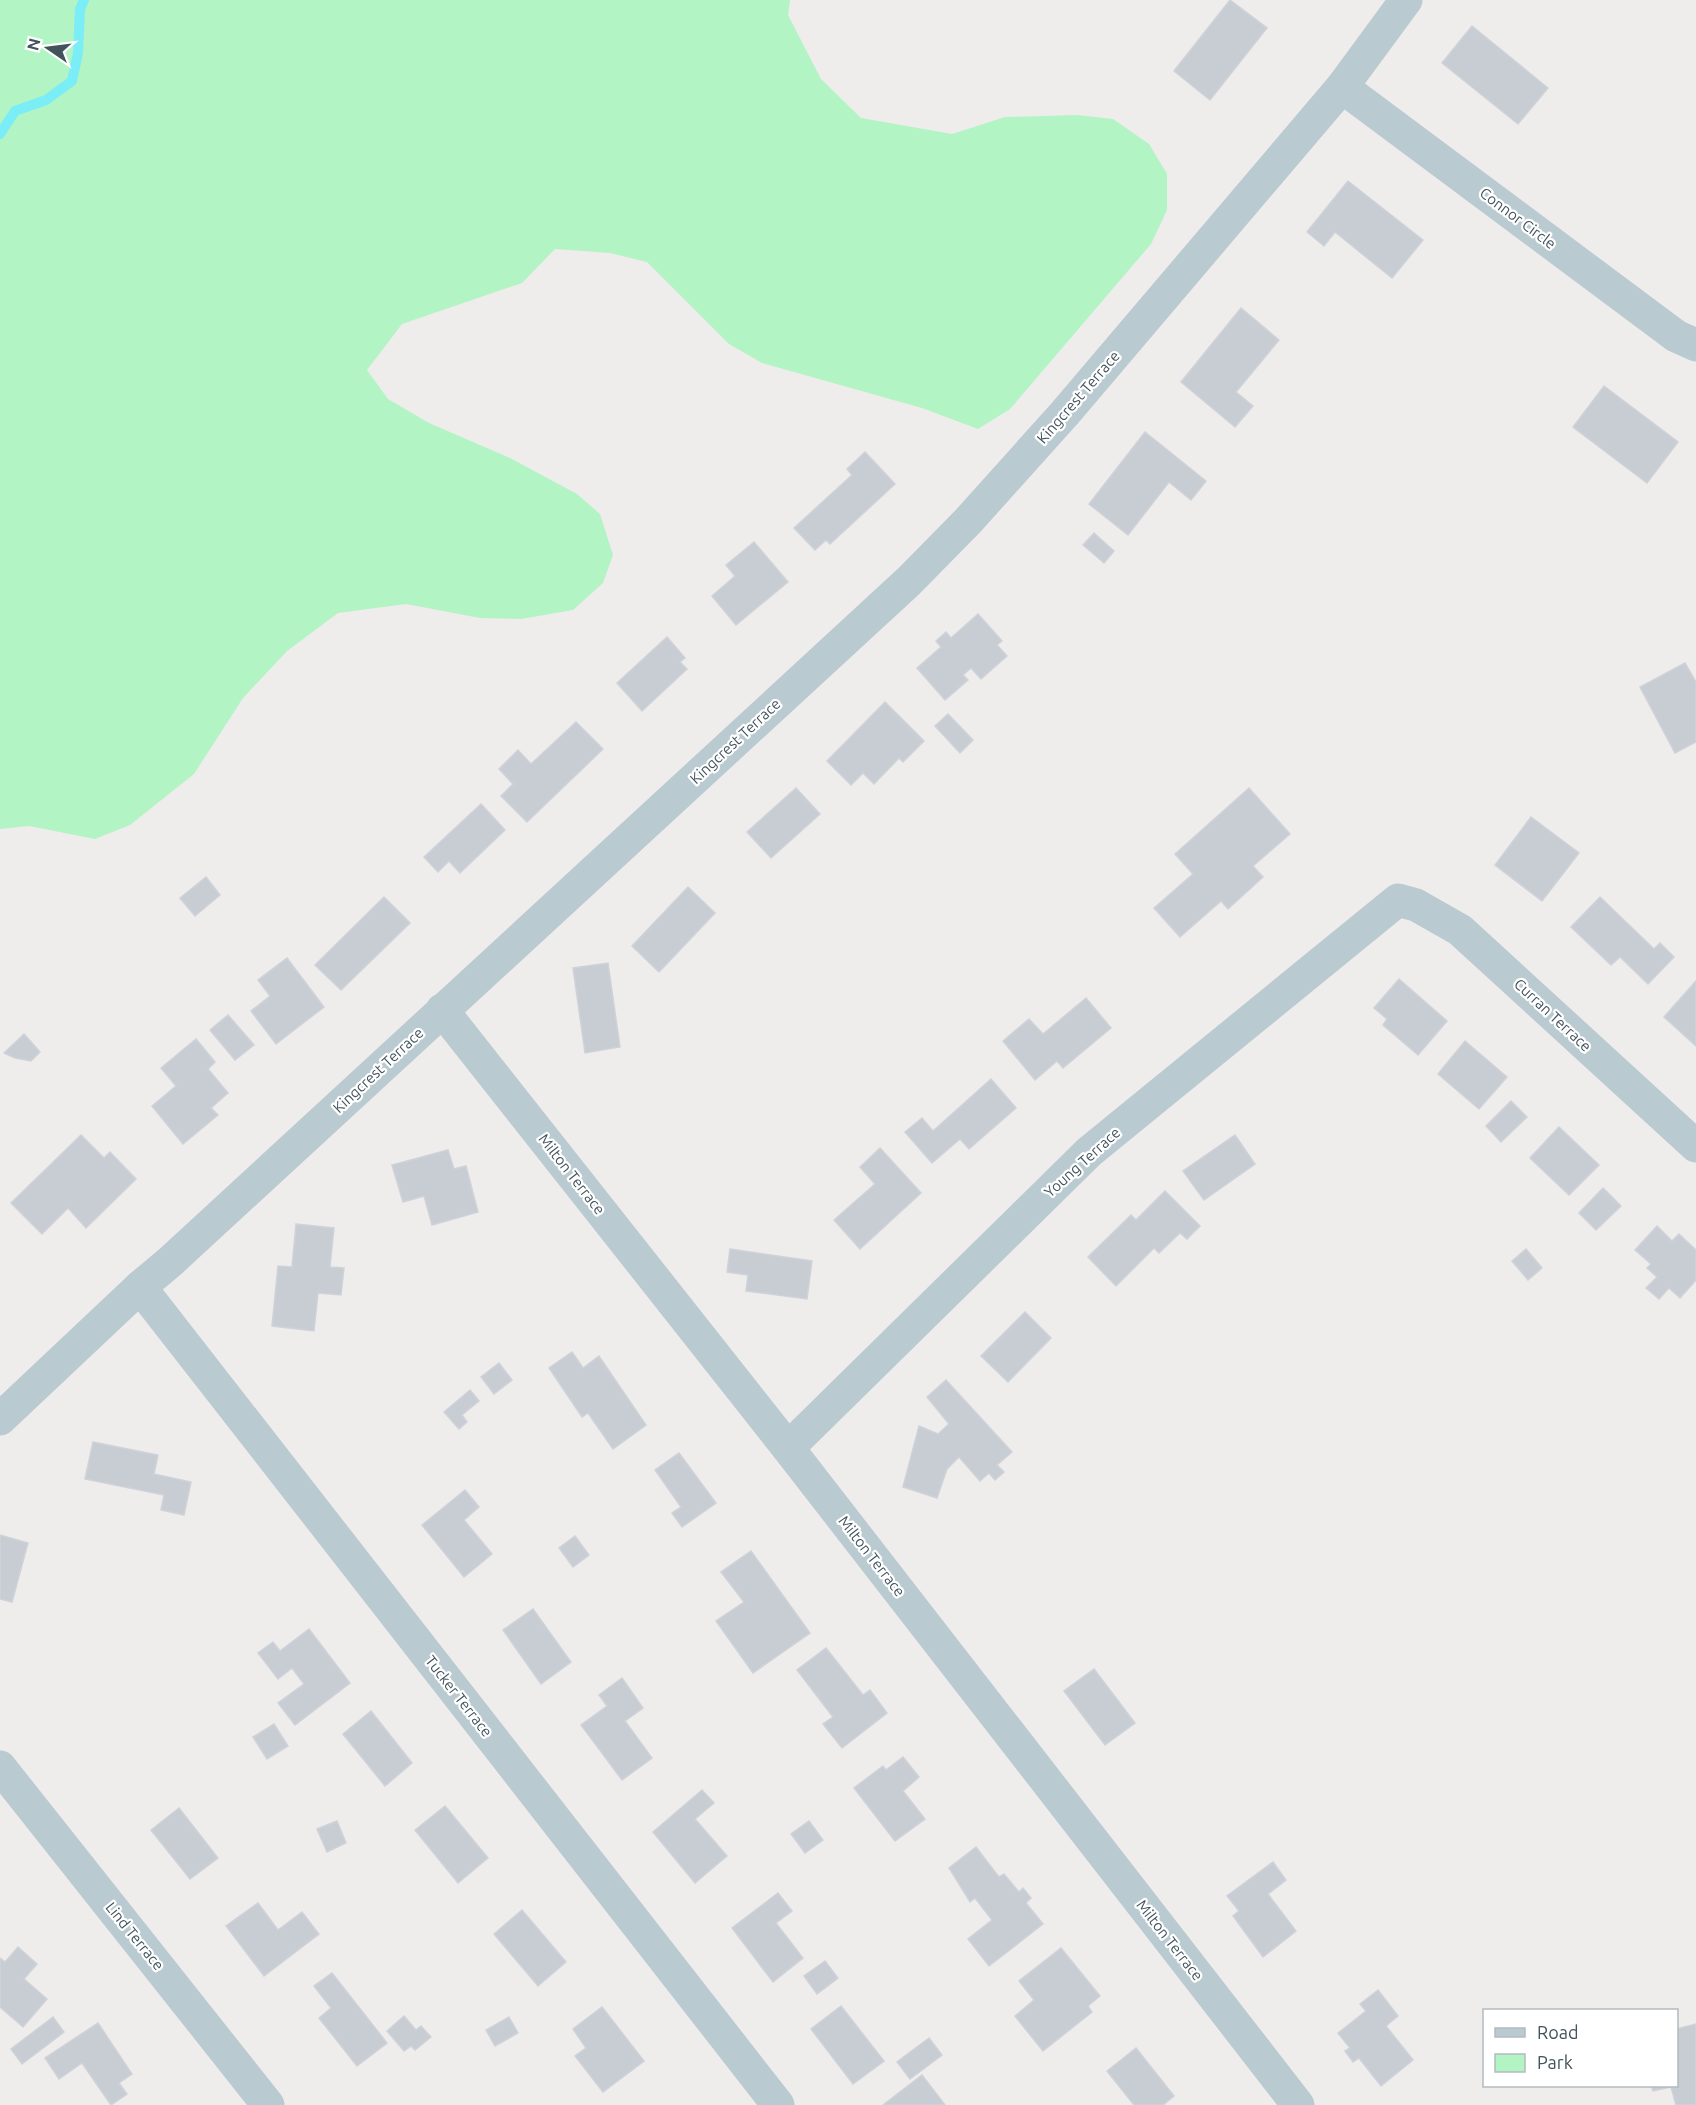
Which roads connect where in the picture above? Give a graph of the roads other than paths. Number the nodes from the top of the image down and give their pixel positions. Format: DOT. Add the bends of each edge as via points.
graph roads {
  1 [pos="1406,0"];
  2 [pos="1342,87"];
  3 [pos="1696,345"];
  4 [pos="1398,900"];
  5 [pos="442,1010"];
  6 [pos="1696,1146"];
  7 [pos="140,1287"];
  8 [pos="0,1419"];
  9 [pos="788,1448"];
  10 [pos="0,1767"];
  11 [pos="268,2105"];
  12 [pos="777,2105"];
  13 [pos="1298,2105"];
  1 -- 2 [label="street, Kingcrest Terrace"];
  2 -- 3 [label="street, Connor Circle" via="1676,336"];
  2 -- 5 [label="street, Kingcrest Terrace" via="968,521 900,589"];
  4 -- 6 [label="street, Curran Terrace" via="1416,905 1460,930"];
  4 -- 9 [label="street, Young Terrace" via="1089,1152"];
  5 -- 7 [label="street, Kingcrest Terrace"];
  5 -- 9 [label="street, Milton Terrace"];
  7 -- 8 [label="street, Kingcrest Terrace"];
  7 -- 12 [label="street, Tucker Terrace"];
  9 -- 13 [label="street, Milton Terrace"];
  10 -- 11 [label="street, Lind Terrace"];
}
